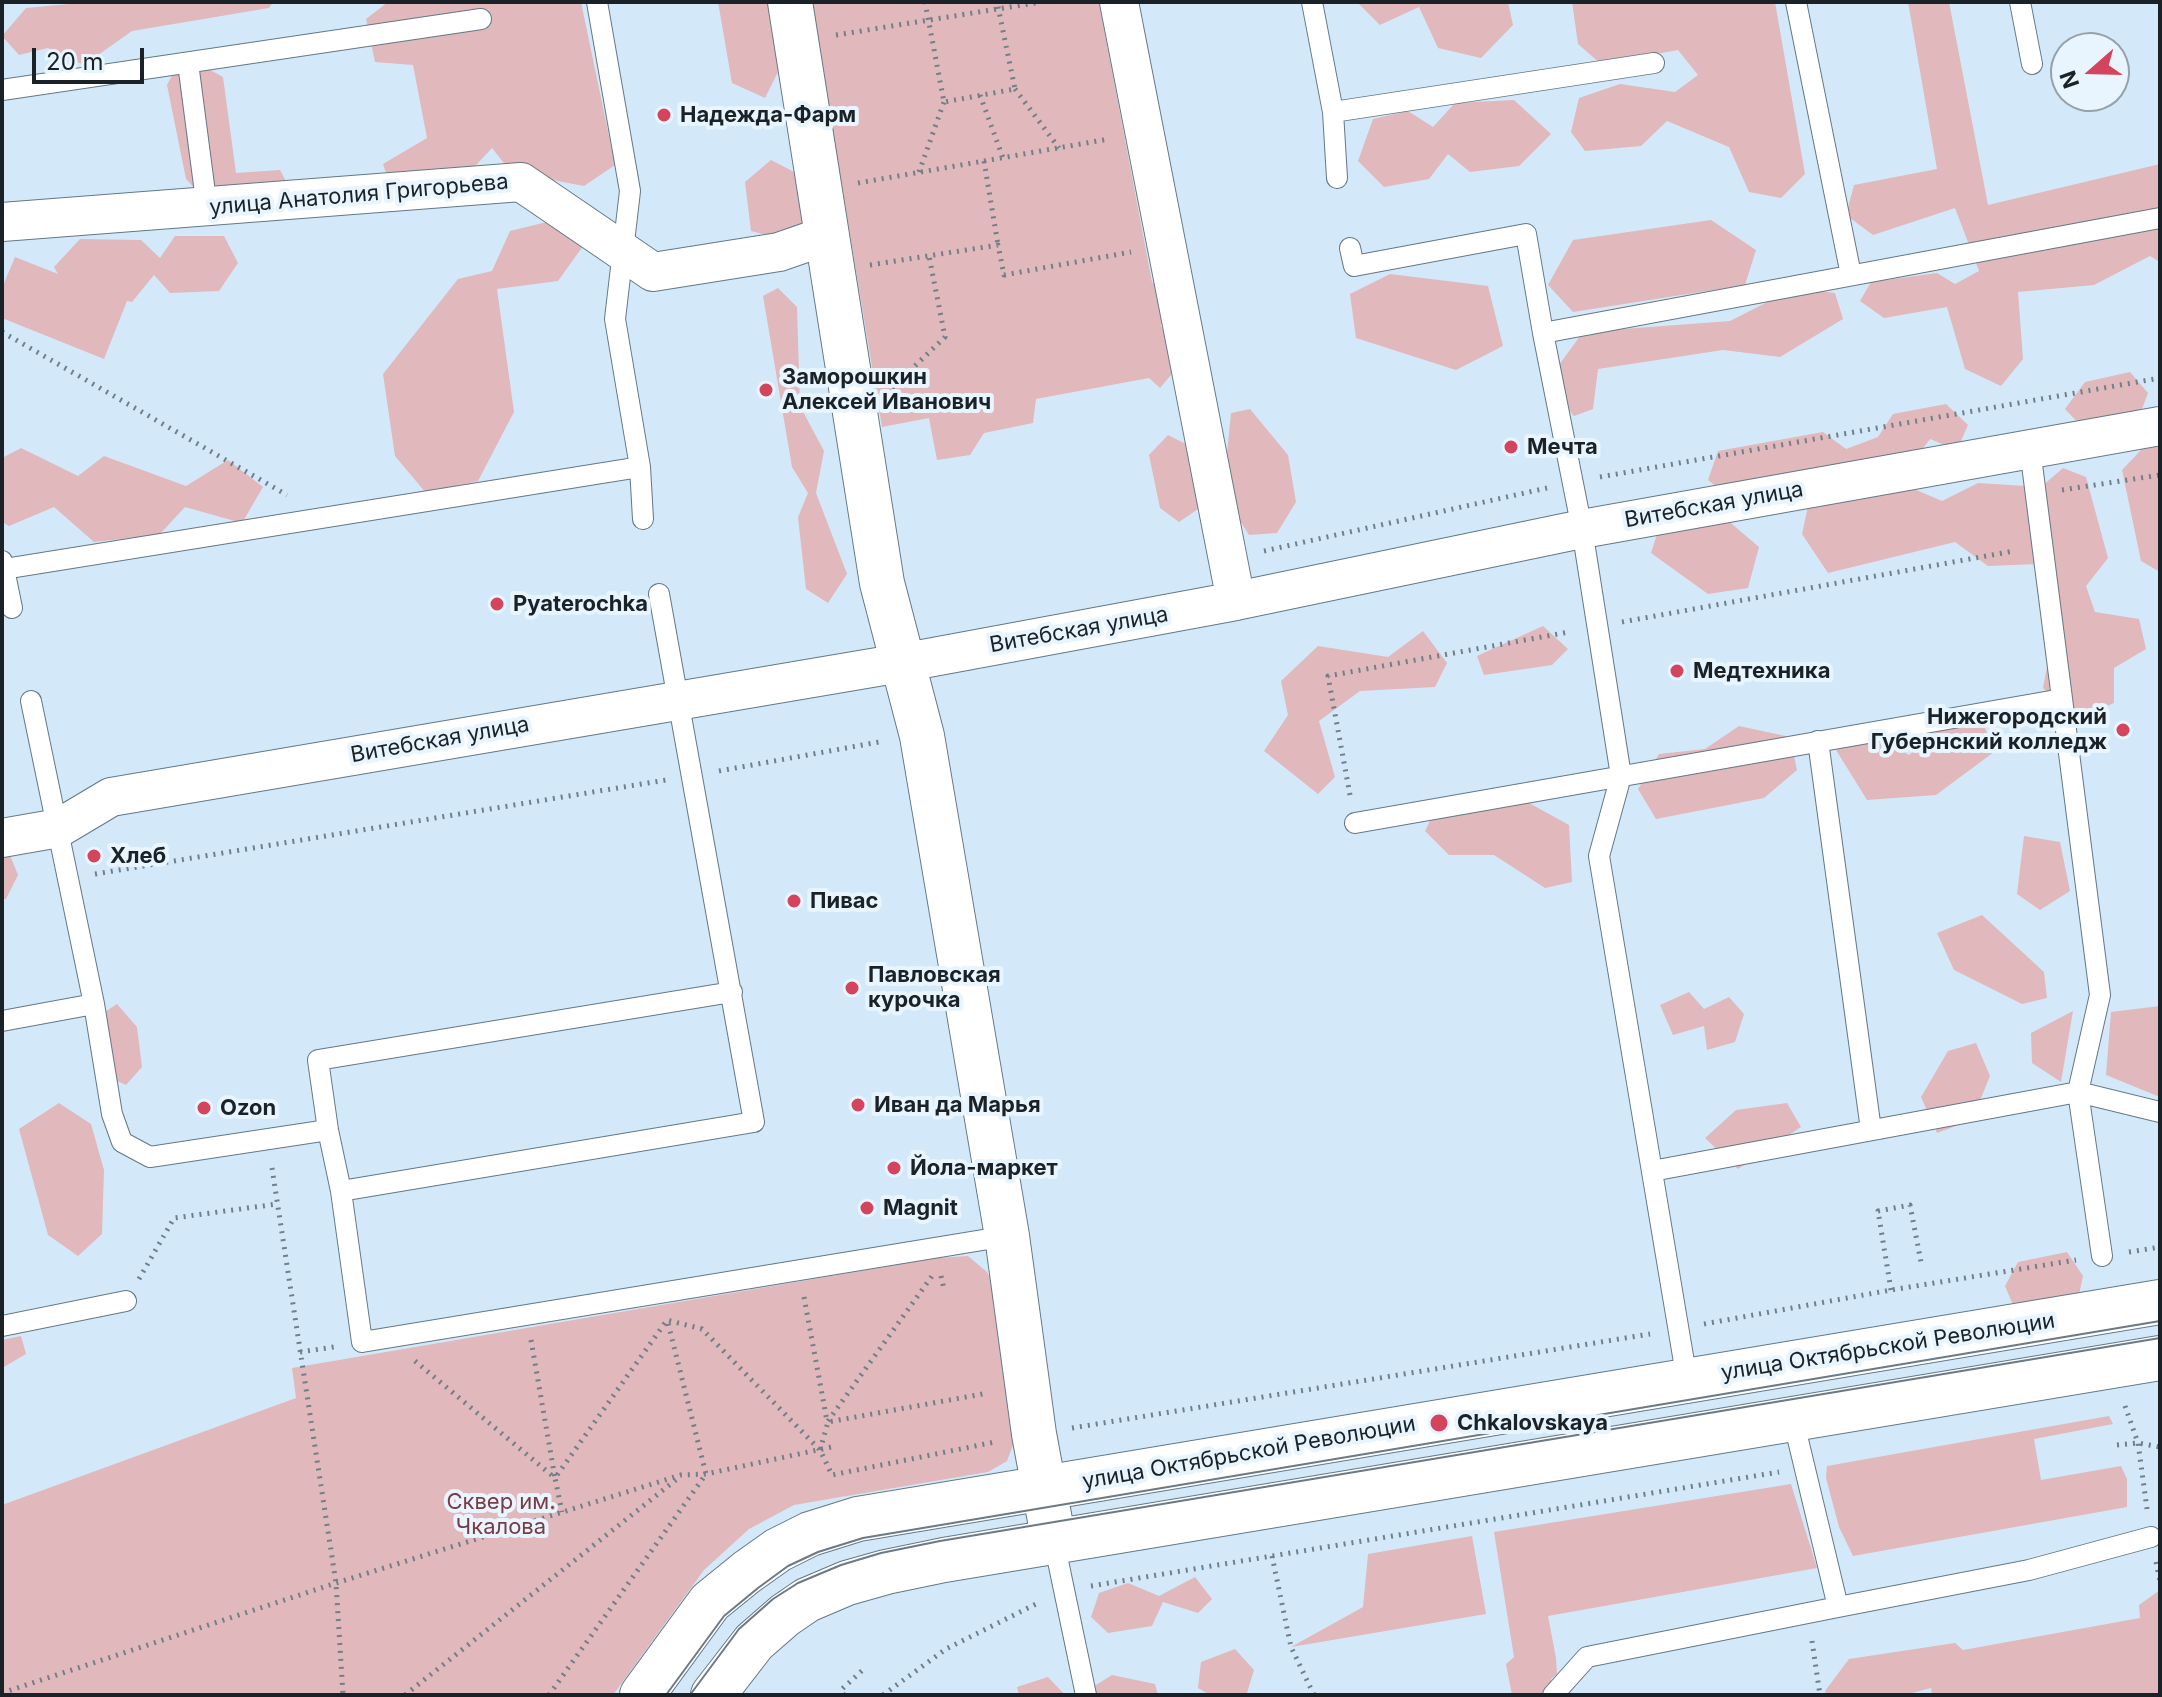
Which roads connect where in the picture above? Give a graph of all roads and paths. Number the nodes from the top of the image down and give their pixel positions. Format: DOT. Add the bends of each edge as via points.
graph roads {
  1 [pos="597,2"];
  2 [pos="925,2"];
  3 [pos="1041,2"];
  4 [pos="1119,2"];
  5 [pos="1312,2"];
  6 [pos="1796,2"];
  7 [pos="2020,2"];
  8 [pos="998,5"];
  9 [pos="481,19"];
  10 [pos="928,20"];
  11 [pos="794,22"];
  12 [pos="188,63"];
  13 [pos="1654,63"];
  14 [pos="2032,64"];
  15 [pos="1015,89"];
  16 [pos="2,90"];
  17 [pos="980,95"];
  18 [pos="944,102"];
  19 [pos="1333,112"];
  20 [pos="1145,133"];
  21 [pos="1059,148"];
  22 [pos="1003,158"];
  23 [pos="984,161"];
  24 [pos="918,173"];
  25 [pos="1337,178"];
  26 [pos="821,190"];
  27 [pos="207,208"];
  28 [pos="2160,218"];
  29 [pos="2,222"];
  30 [pos="998,245"];
  31 [pos="1167,246"];
  32 [pos="1350,248"];
  33 [pos="624,250"];
  34 [pos="831,253"];
  35 [pos="929,256"];
  36 [pos="1851,275"];
  37 [pos="2,332"];
  38 [pos="1543,333"];
  39 [pos="2160,378"];
  40 [pos="857,422"];
  41 [pos="2160,426"];
  42 [pos="2030,449"];
  43 [pos="640,467"];
  44 [pos="2160,475"];
  45 [pos="1573,482"];
  46 [pos="2036,494"];
  47 [pos="326,517"];
  48 [pos="643,519"];
  49 [pos="1582,529"];
  50 [pos="1264,551"];
  51 [pos="3,565"];
  52 [pos="659,594"];
  53 [pos="1236,601"];
  54 [pos="12,608"];
  55 [pos="901,663"];
  56 [pos="2062,699"];
  57 [pos="678,700"];
  58 [pos="31,701"];
  59 [pos="1818,741"];
  60 [pos="879,742"];
  61 [pos="692,776"];
  62 [pos="1621,776"];
  63 [pos="1355,823"];
  64 [pos="59,828"];
  65 [pos="2,838"];
  66 [pos="68,878"];
  67 [pos="732,992"];
  68 [pos="94,1004"];
  69 [pos="2,1021"];
  70 [pos="2078,1092"];
  71 [pos="2160,1112"];
  72 [pos="328,1130"];
  73 [pos="1871,1130"];
  74 [pos="267,1139"];
  75 [pos="1652,1171"];
  76 [pos="341,1191"];
  77 [pos="277,1204"];
  78 [pos="1007,1236"];
  79 [pos="2160,1247"];
  80 [pos="2102,1256"];
  81 [pos="1921,1262"];
  82 [pos="939,1267"];
  83 [pos="798,1270"];
  84 [pos="1891,1290"];
  85 [pos="660,1293"];
  86 [pos="126,1301"];
  87 [pos="2160,1302"];
  88 [pos="526,1314"];
  89 [pos="667,1320"];
  90 [pos="2,1326"];
  91 [pos="1678,1329"];
  92 [pos="386,1337"];
  93 [pos="2160,1358"];
  94 [pos="1785,1365"];
  95 [pos="1687,1380"];
  96 [pos="992,1392"];
  97 [pos="2125,1406"];
  98 [pos="1793,1419"];
  99 [pos="828,1422"];
  100 [pos="1034,1434"];
  101 [pos="1695,1435"];
  102 [pos="2138,1443"];
  103 [pos="2117,1445"];
  104 [pos="836,1446"];
  105 [pos="2160,1447"];
  106 [pos="820,1450"];
  107 [pos="1805,1465"];
  108 [pos="706,1474"];
  109 [pos="681,1475"];
  110 [pos="555,1478"];
  111 [pos="1044,1488"];
  112 [pos="562,1512"];
  113 [pos="2151,1537"];
  114 [pos="1054,1542"];
  115 [pos="1272,1556"];
  116 [pos="2160,1581"];
  117 [pos="336,1583"];
  118 [pos="1063,1590"];
  119 [pos="1838,1607"];
  120 [pos="1808,1613"];
  121 [pos="866,1667"];
  122 [pos="2,1693"];
  123 [pos="343,1695"];
  124 [pos="405,1695"];
  125 [pos="549,1695"];
  126 [pos="642,1695"];
  127 [pos="713,1695"];
  128 [pos="844,1695"];
  129 [pos="883,1695"];
  130 [pos="1086,1695"];
  131 [pos="1314,1695"];
  132 [pos="1553,1695"];
  133 [pos="1820,1695"];
  1 -- 33 [label="lane" via="630,191"];
  2 -- 10 [label="path"];
  3 -- 8 [label="path"];
  4 -- 20 [label="street"];
  5 -- 19 [label="lane"];
  6 -- 36 [label="lane"];
  7 -- 14 [label="lane"];
  8 -- 10 [label="path"];
  8 -- 15 [label="path"];
  9 -- 12 [label="lane"];
  10 -- 11 [label="path"];
  10 -- 18 [label="path"];
  11 -- 26 [label="main road"];
  12 -- 16 [label="lane"];
  12 -- 27 [label="lane"];
  13 -- 19 [label="lane"];
  15 -- 17 [label="path"];
  15 -- 21 [label="path"];
  17 -- 18 [label="path"];
  17 -- 22 [label="path"];
  18 -- 24 [label="path"];
  19 -- 25 [label="lane"];
  20 -- 21 [label="path"];
  20 -- 31 [label="street"];
  21 -- 22 [label="path"];
  22 -- 23 [label="path"];
  23 -- 24 [label="path"];
  23 -- 30 [label="path"];
  24 -- 26 [label="path"];
  26 -- 34 [label="main road"];
  27 -- 29 [label="street, улица Анатолия Григорьева"];
  27 -- 33 [label="street, улица Анатолия Григорьева" via="521,182"];
  28 -- 36 [label="lane"];
  30 -- 31 [label="path" via="1004,275"];
  30 -- 35 [label="path"];
  31 -- 53 [label="street"];
  32 -- 38 [label="lane" via="1354,266 1526,234"];
  33 -- 34 [label="street, улица Анатолия Григорьева" via="653,272 779,252"];
  33 -- 43 [label="lane" via="615,319"];
  34 -- 35 [label="path"];
  34 -- 40 [label="main road"];
  35 -- 40 [label="path" via="945,337"];
  36 -- 38 [label="lane"];
  37 -- 47 [label="path"];
  38 -- 45 [label="lane"];
  39 -- 45 [label="path"];
  40 -- 55 [label="main road" via="882,583"];
  41 -- 42 [label="street, Витебская улица"];
  42 -- 46 [label="lane"];
  42 -- 49 [label="street, Витебская улица"];
  43 -- 47 [label="lane"];
  43 -- 48 [label="lane"];
  44 -- 46 [label="path"];
  45 -- 49 [label="lane"];
  45 -- 50 [label="path"];
  46 -- 56 [label="lane"];
  47 -- 51 [label="lane"];
  49 -- 53 [label="street, Витебская улица"];
  49 -- 62 [label="lane"];
  51 -- 54 [label="lane"];
  52 -- 57 [label="lane"];
  53 -- 55 [label="street, Витебская улица"];
  55 -- 57 [label="street, Витебская улица"];
  55 -- 78 [label="main road" via="922,736"];
  56 -- 59 [label="lane"];
  56 -- 70 [label="lane" via="2100,995"];
  57 -- 61 [label="lane"];
  57 -- 64 [label="street, Витебская улица" via="111,797"];
  58 -- 64 [label="lane"];
  59 -- 62 [label="lane"];
  59 -- 73 [label="lane"];
  60 -- 61 [label="path"];
  61 -- 66 [label="path"];
  61 -- 67 [label="lane"];
  62 -- 63 [label="lane"];
  62 -- 75 [label="lane" via="1599,856"];
  64 -- 65 [label="street, Витебская улица"];
  64 -- 66 [label="lane"];
  66 -- 68 [label="lane"];
  67 -- 72 [label="lane" via="318,1060"];
  67 -- 76 [label="lane" via="754,1122"];
  68 -- 69 [label="lane"];
  68 -- 74 [label="lane" via="112,1114 122,1142 150,1157"];
  70 -- 71 [label="lane"];
  70 -- 73 [label="lane"];
  70 -- 80 [label="lane"];
  72 -- 74 [label="lane"];
  72 -- 76 [label="lane"];
  73 -- 75 [label="lane"];
  74 -- 77 [label="path"];
  75 -- 91 [label="lane"];
  76 -- 92 [label="lane" via="362,1342"];
  77 -- 86 [label="path" via="174,1218"];
  77 -- 117 [label="path"];
  78 -- 83 [label="lane"];
  78 -- 100 [label="main road"];
  79 -- 80 [label="path"];
  80 -- 84 [label="path"];
  81 -- 84 [label="path" via="1910,1205 1878,1211"];
  82 -- 99 [label="path"];
  83 -- 85 [label="lane"];
  83 -- 99 [label="path"];
  84 -- 91 [label="path"];
  85 -- 88 [label="lane"];
  85 -- 89 [label="path"];
  86 -- 90 [label="lane"];
  87 -- 94 [label="main road, улица Октябрьской Революции"];
  88 -- 92 [label="lane"];
  88 -- 110 [label="path"];
  89 -- 106 [label="path" via="702,1329"];
  89 -- 108 [label="path"];
  89 -- 110 [label="path"];
  91 -- 95 [label="lane"];
  91 -- 100 [label="path"];
  92 -- 110 [label="path"];
  93 -- 98 [label="main road"];
  94 -- 95 [label="main road, улица Октябрьской Революции"];
  94 -- 98 [label="main road"];
  95 -- 101 [label="main road"];
  95 -- 111 [label="main road, улица Октябрьской Революции"];
  96 -- 99 [label="path"];
  97 -- 102 [label="path"];
  98 -- 101 [label="main road"];
  98 -- 107 [label="lane"];
  99 -- 106 [label="path"];
  100 -- 106 [label="path" via="832,1475"];
  100 -- 111 [label="main road"];
  101 -- 114 [label="main road"];
  102 -- 103 [label="path"];
  102 -- 105 [label="path"];
  102 -- 113 [label="path"];
  104 -- 106 [label="path"];
  106 -- 108 [label="path"];
  107 -- 115 [label="path"];
  107 -- 119 [label="lane"];
  108 -- 109 [label="path"];
  108 -- 125 [label="path"];
  109 -- 112 [label="path"];
  109 -- 124 [label="path"];
  110 -- 112 [label="path"];
  111 -- 114 [label="main road"];
  111 -- 126 [label="main road, улица Октябрьской Революции" via="858,1519 778,1550 710,1602"];
  112 -- 117 [label="path"];
  113 -- 116 [label="path"];
  113 -- 119 [label="lane" via="2029,1570"];
  114 -- 118 [label="lane"];
  114 -- 127 [label="main road" via="886,1572 807,1600 754,1642"];
  115 -- 118 [label="path"];
  115 -- 131 [label="path" via="1291,1647"];
  117 -- 122 [label="path"];
  117 -- 123 [label="path"];
  118 -- 129 [label="path" via="946,1649"];
  118 -- 130 [label="lane"];
  119 -- 120 [label="lane"];
  120 -- 132 [label="lane" via="1587,1657"];
  120 -- 133 [label="path"];
  121 -- 128 [label="path" via="841,1690"];
}
